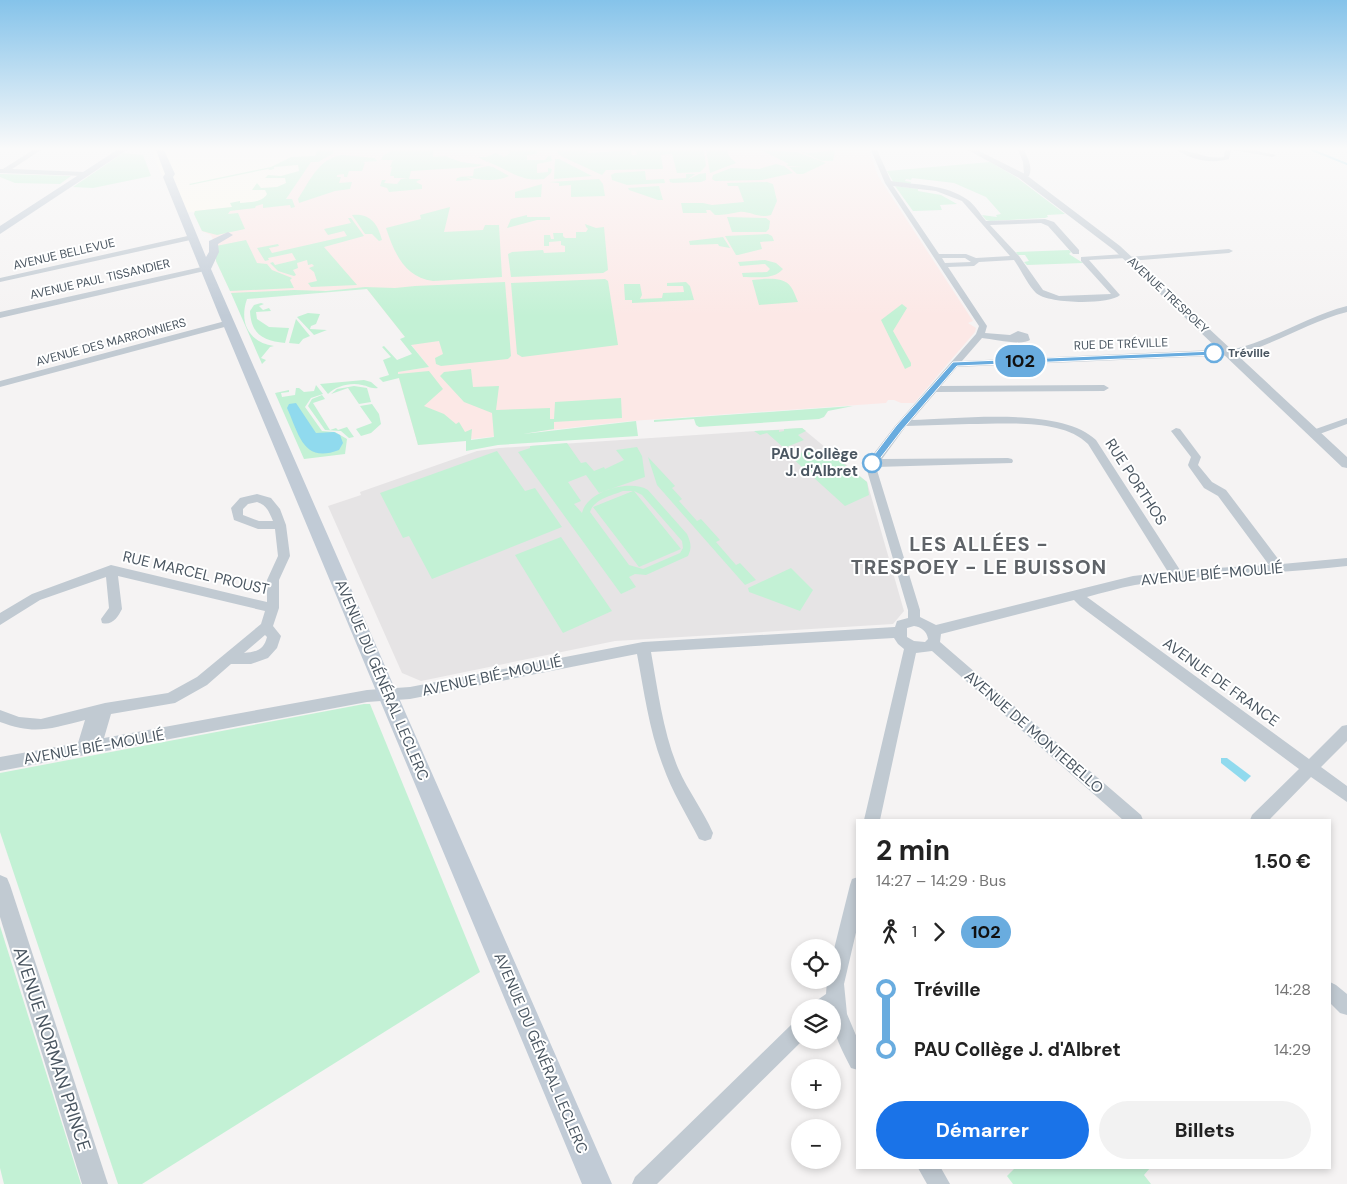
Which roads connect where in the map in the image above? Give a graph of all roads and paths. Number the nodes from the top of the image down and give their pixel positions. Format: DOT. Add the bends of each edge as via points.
graph roads {
  1 [pos="38,205"];
  2 [pos="179,205"];
  3 [pos="903,205"];
  4 [pos="969,205"];
  5 [pos="1060,205"];
  6 [pos="984,223"];
  7 [pos="0,231"];
  8 [pos="228,235"];
  9 [pos="192,237"];
  10 [pos="1229,251"];
  11 [pos="937,256"];
  12 [pos="1125,256"];
  13 [pos="1086,257"];
  14 [pos="1016,258"];
  15 [pos="976,260"];
  16 [pos="943,266"];
  17 [pos="206,268"];
  18 [pos="0,280"];
  19 [pos="1347,309"];
  20 [pos="0,315"];
  21 [pos="229,323"];
  22 [pos="980,335"];
  23 [pos="1013,338"];
  24 [pos="1228,353"];
  25 [pos="955,364"];
  26 [pos="0,384"];
  27 [pos="1104,388"];
  28 [pos="933,390"];
  29 [pos="1347,421"];
  30 [pos="904,423"];
  31 [pos="1176,431"];
  32 [pos="1314,433"];
  33 [pos="1008,461"];
  34 [pos="872,463"];
  35 [pos="1347,464"];
  36 [pos="280,525"];
  37 [pos="1347,562"];
  38 [pos="1278,568"];
  39 [pos="112,570"];
  40 [pos="1177,575"];
  41 [pos="1077,595"];
  42 [pos="273,608"];
  43 [pos="107,619"];
  44 [pos="0,620"];
  45 [pos="914,621"];
  46 [pos="266,627"];
  47 [pos="899,632"];
  48 [pos="933,638"];
  49 [pos="643,647"];
  50 [pos="911,647"];
  51 [pos="228,658"];
  52 [pos="389,694"];
  53 [pos="100,710"];
  54 [pos="0,716"];
  55 [pos="1347,731"];
  56 [pos="89,747"];
  57 [pos="0,764"];
  58 [pos="1310,768"];
  59 [pos="1347,794"];
  60 [pos="872,819"];
  61 [pos="1134,819"];
  62 [pos="1259,819"];
  63 [pos="705,833"];
  64 [pos="0,885"];
  65 [pos="856,893"];
  66 [pos="1331,993"];
  67 [pos="829,999"];
  68 [pos="1347,1006"];
  69 [pos="841,1029"];
  70 [pos="791,1039"];
  71 [pos="856,1057"];
  72 [pos="929,1169"];
  73 [pos="95,1184"];
  74 [pos="596,1184"];
  75 [pos="642,1184"];
  76 [pos="940,1184"];
  1 -- 7 [label="main road"];
  2 -- 9 [label="main road, AVENUE DU GÉNÉRAL LECLERC"];
  3 -- 11 [label="street"];
  4 -- 6 [label="street"];
  5 -- 12 [label="street, AVENUE TRESPOEY"];
  6 -- 13 [label="street" via="1042,221 1051,224 1076,252"];
  6 -- 14 [label="street"];
  8 -- 17 [label="main road" via="213,242 214,252"];
  9 -- 17 [label="main road, AVENUE DU GÉNÉRAL LECLERC"];
  9 -- 18 [label="street, AVENUE BELLEVUE"];
  10 -- 12 [label="street"];
  11 -- 15 [label="street" via="966,256"];
  11 -- 16 [label="street"];
  12 -- 13 [label="street"];
  12 -- 24 [label="street, AVENUE TRESPOEY"];
  13 -- 14 [label="street" via="1116,295 1100,298 1051,297 1037,289"];
  14 -- 15 [label="street"];
  15 -- 16 [label="street" via="974,264"];
  16 -- 22 [label="street" via="983,326"];
  17 -- 20 [label="street, AVENUE PAUL TISSANDIER"];
  17 -- 21 [label="main road, AVENUE DU GÉNÉRAL LECLERC"];
  19 -- 24 [label="street, RUE DE TRÉVILLE" via="1328,312 1256,347"];
  21 -- 26 [label="street, AVENUE DES MARRONNIERS"];
  21 -- 52 [label="main road, AVENUE DU GÉNÉRAL LECLERC"];
  22 -- 23 [label="street"];
  22 -- 25 [label="street"];
  24 -- 25 [label="street, RUE DE TRÉVILLE"];
  24 -- 32 [label="street, AVENUE TRESPOEY"];
  25 -- 28 [label="street"];
  27 -- 28 [label="street"];
  28 -- 30 [label="street"];
  29 -- 32 [label="street"];
  30 -- 34 [label="street"];
  30 -- 40 [label="street, RUE PORTHOS" via="1026,422 1080,432 1092,442"];
  31 -- 38 [label="street" via="1196,457 1194,465 1208,485 1222,493"];
  32 -- 35 [label="street, AVENUE TRESPOEY"];
  33 -- 34 [label="street"];
  34 -- 45 [label="street" via="914,610"];
  36 -- 42 [label="street" via="284,556 273,580"];
  37 -- 38 [label="street, AVENUE BIÉ-MOULIÉ"];
  38 -- 40 [label="street, AVENUE BIÉ-MOULIÉ"];
  39 -- 42 [label="street, RUE MARCEL PROUST"];
  39 -- 43 [label="street, RUE MARCEL PROUST" via="116,609"];
  39 -- 44 [label="street, RUE MARCEL PROUST" via="36,596"];
  40 -- 41 [label="street, AVENUE BIÉ-MOULIÉ" via="1134,580"];
  41 -- 48 [label="street, AVENUE BIÉ-MOULIÉ" via="986,619"];
  41 -- 58 [label="street, AVENUE DE FRANCE"];
  42 -- 46 [label="street"];
  45 -- 47 [label="street" via="905,623"];
  45 -- 48 [label="street" via="925,624"];
  46 -- 51 [label="street"];
  46 -- 51 [label="street" via="274,636 273,645 264,654 251,659"];
  47 -- 49 [label="street, AVENUE BIÉ-MOULIÉ"];
  47 -- 50 [label="street" via="902,640"];
  48 -- 50 [label="street" via="923,649"];
  48 -- 61 [label="street, AVENUE DE MONTEBELLO"];
  49 -- 52 [label="street, AVENUE BIÉ-MOULIÉ" via="410,693"];
  49 -- 63 [label="street" via="662,740 676,781"];
  50 -- 60 [label="street"];
  51 -- 53 [label="street" via="202,681 170,699"];
  52 -- 56 [label="street, AVENUE BIÉ-MOULIÉ"];
  52 -- 74 [label="main road, AVENUE DU GÉNÉRAL LECLERC"];
  53 -- 54 [label="street" via="41,725 19,723"];
  53 -- 56 [label="street"];
  55 -- 58 [label="street"];
  56 -- 57 [label="street, AVENUE BIÉ-MOULIÉ"];
  58 -- 59 [label="street, AVENUE DE FRANCE"];
  58 -- 62 [label="street"];
  64 -- 73 [label="street, AVENUE NORMAN PRINCE"];
  65 -- 67 [label="street"];
  66 -- 68 [label="street"];
  69 -- 71 [label="street"];
  70 -- 75 [label="street"];
  72 -- 76 [label="street"];
}
